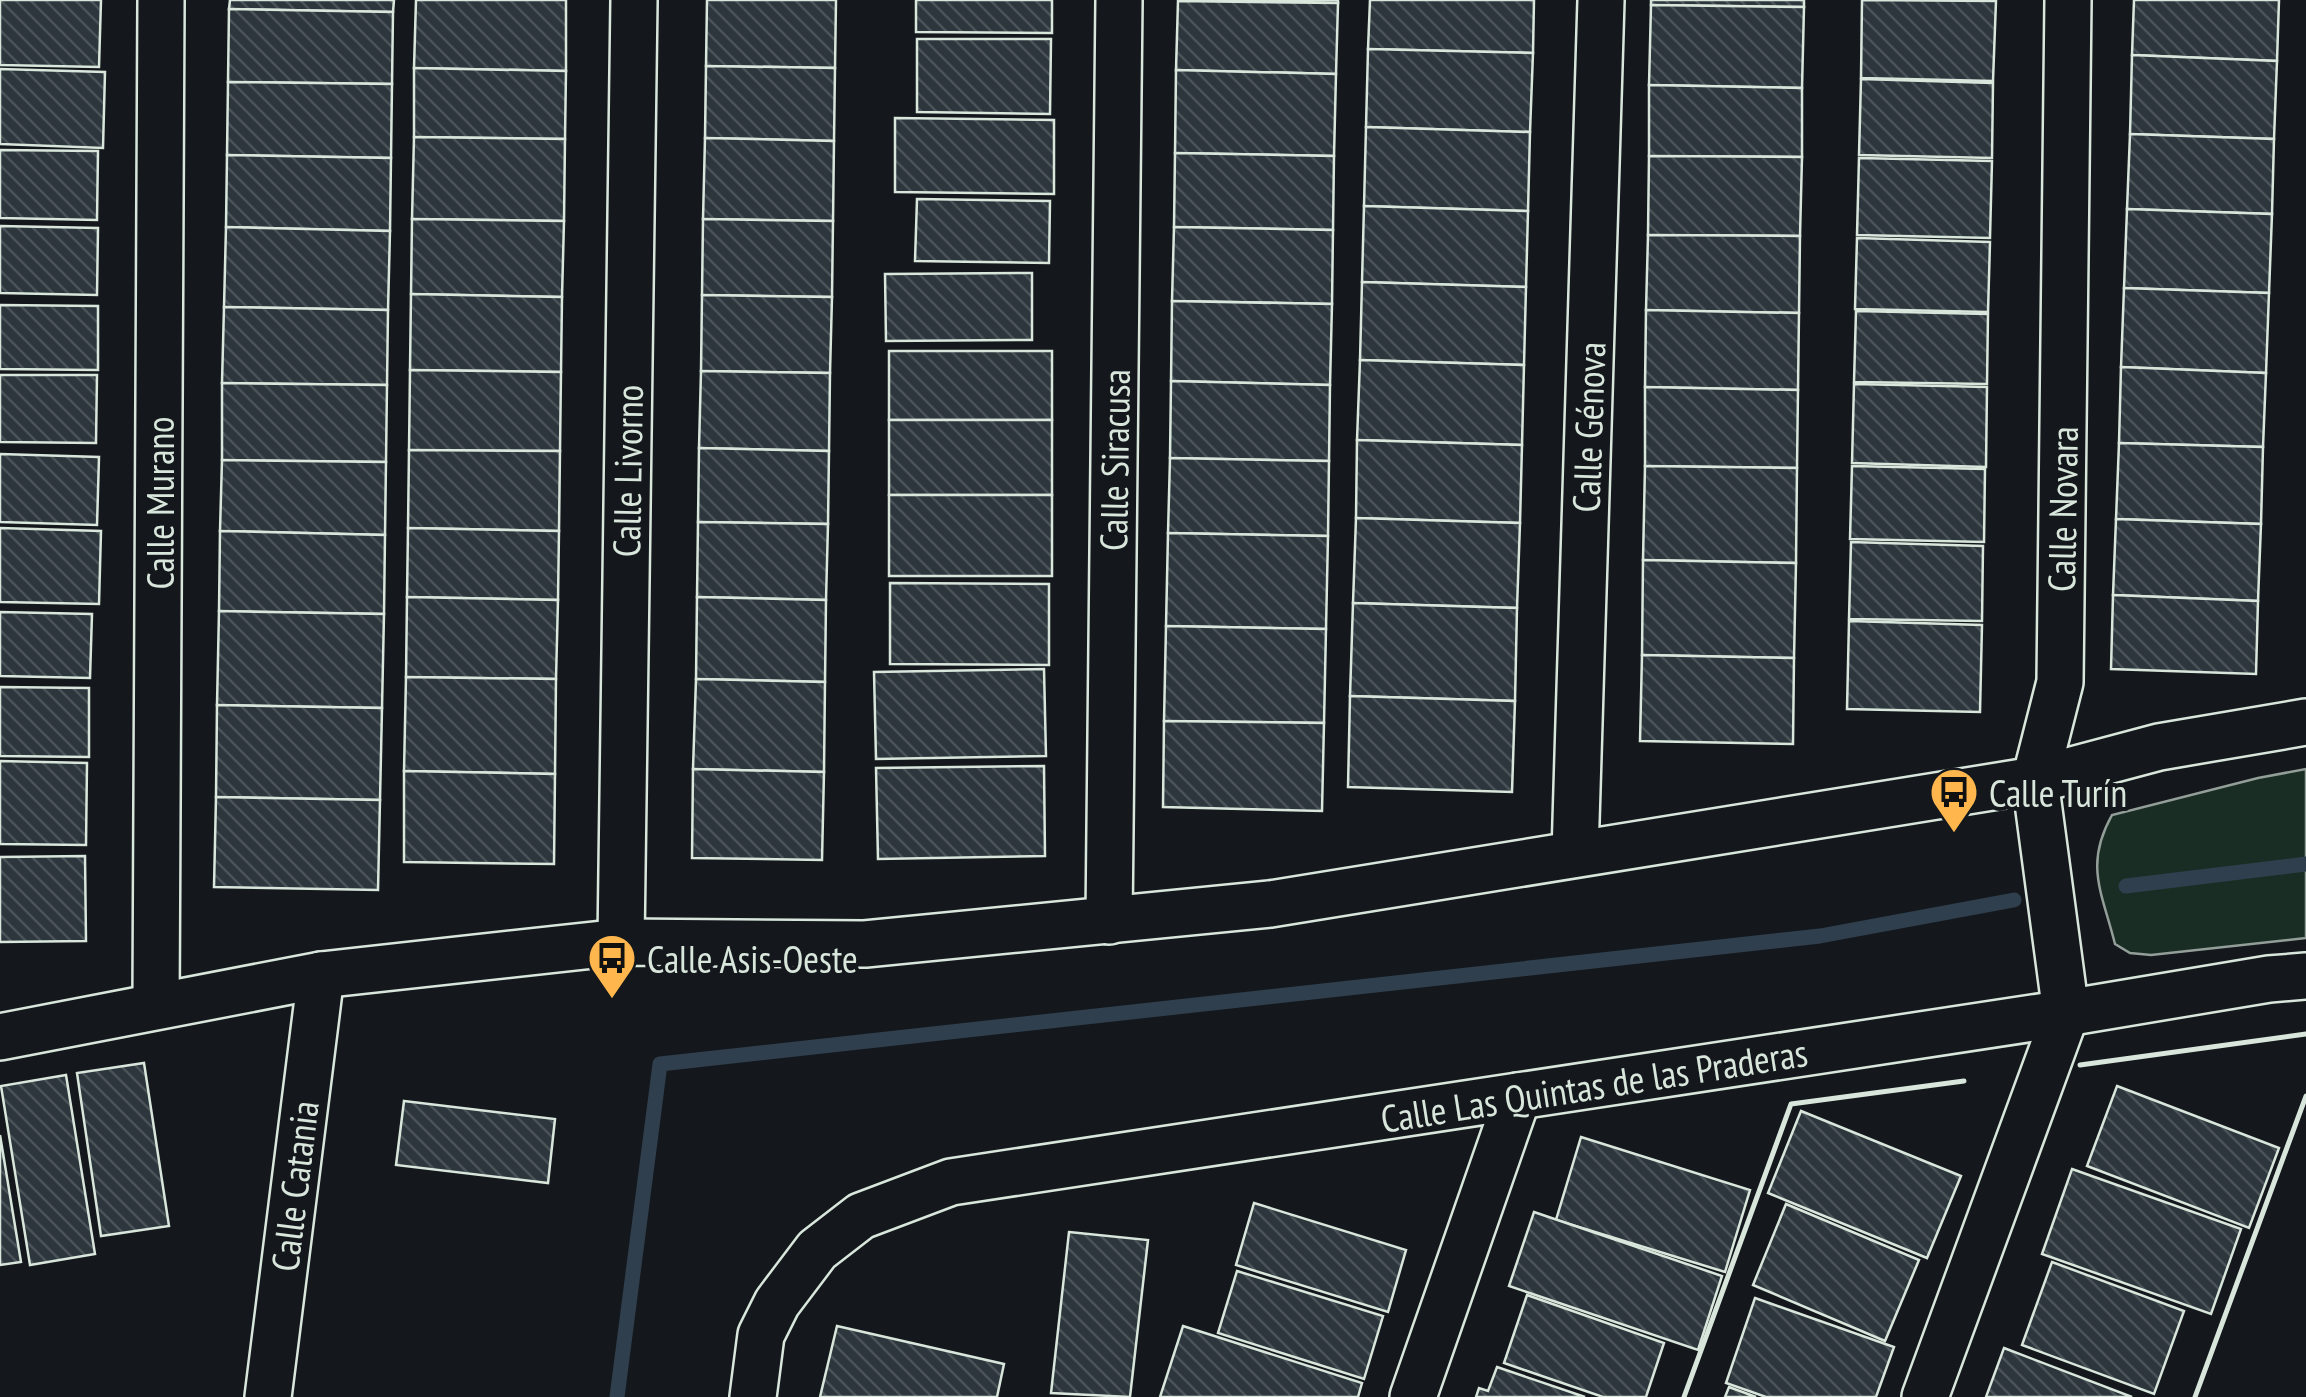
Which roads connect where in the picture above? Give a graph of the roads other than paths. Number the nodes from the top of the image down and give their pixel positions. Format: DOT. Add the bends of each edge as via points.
graph roads {
  1 [pos="162,0"];
  2 [pos="634,0"];
  3 [pos="1119,0"];
  4 [pos="1601,0"];
  5 [pos="2068,0"];
  6 [pos="2306,722"];
  7 [pos="2035,780"];
  8 [pos="1575,854"];
  9 [pos="1109,921"];
  10 [pos="621,942"];
  11 [pos="321,975"];
  12 [pos="2306,976"];
  13 [pos="156,1006"];
  14 [pos="2066,1013"];
  15 [pos="0,1037"];
  16 [pos="1518,1096"];
  17 [pos="268,1397"];
  18 [pos="754,1397"];
  19 [pos="1412,1397"];
  20 [pos="1926,1397"];
  1 -- 13 [label="street, Calle Murano"];
  2 -- 10 [label="street, Calle Livorno"];
  3 -- 9 [label="street, Calle Siracusa"];
  4 -- 8 [label="street, Calle Génova"];
  5 -- 7 [label="street, Calle Novara" via="2060,682"];
  6 -- 7 [label="street" via="2159,747"];
  7 -- 8 [label="street"];
  7 -- 14 [label="street, Calle Novara"];
  8 -- 9 [label="street" via="1270,904"];
  9 -- 10 [label="street" via="865,944"];
  10 -- 11 [label="street"];
  11 -- 13 [label="street"];
  11 -- 17 [label="street, Calle Catania"];
  12 -- 14 [label="street, Calle Las Quintas de las Praderas"];
  13 -- 15 [label="street"];
  14 -- 16 [label="street, Calle Las Quintas de las Praderas"];
  14 -- 20 [label="street"];
  16 -- 18 [label="street, Calle Las Quintas de las Praderas" via="968,1179 884,1205 817,1250 777,1303 761,1334"];
  16 -- 19 [label="street"];
}
